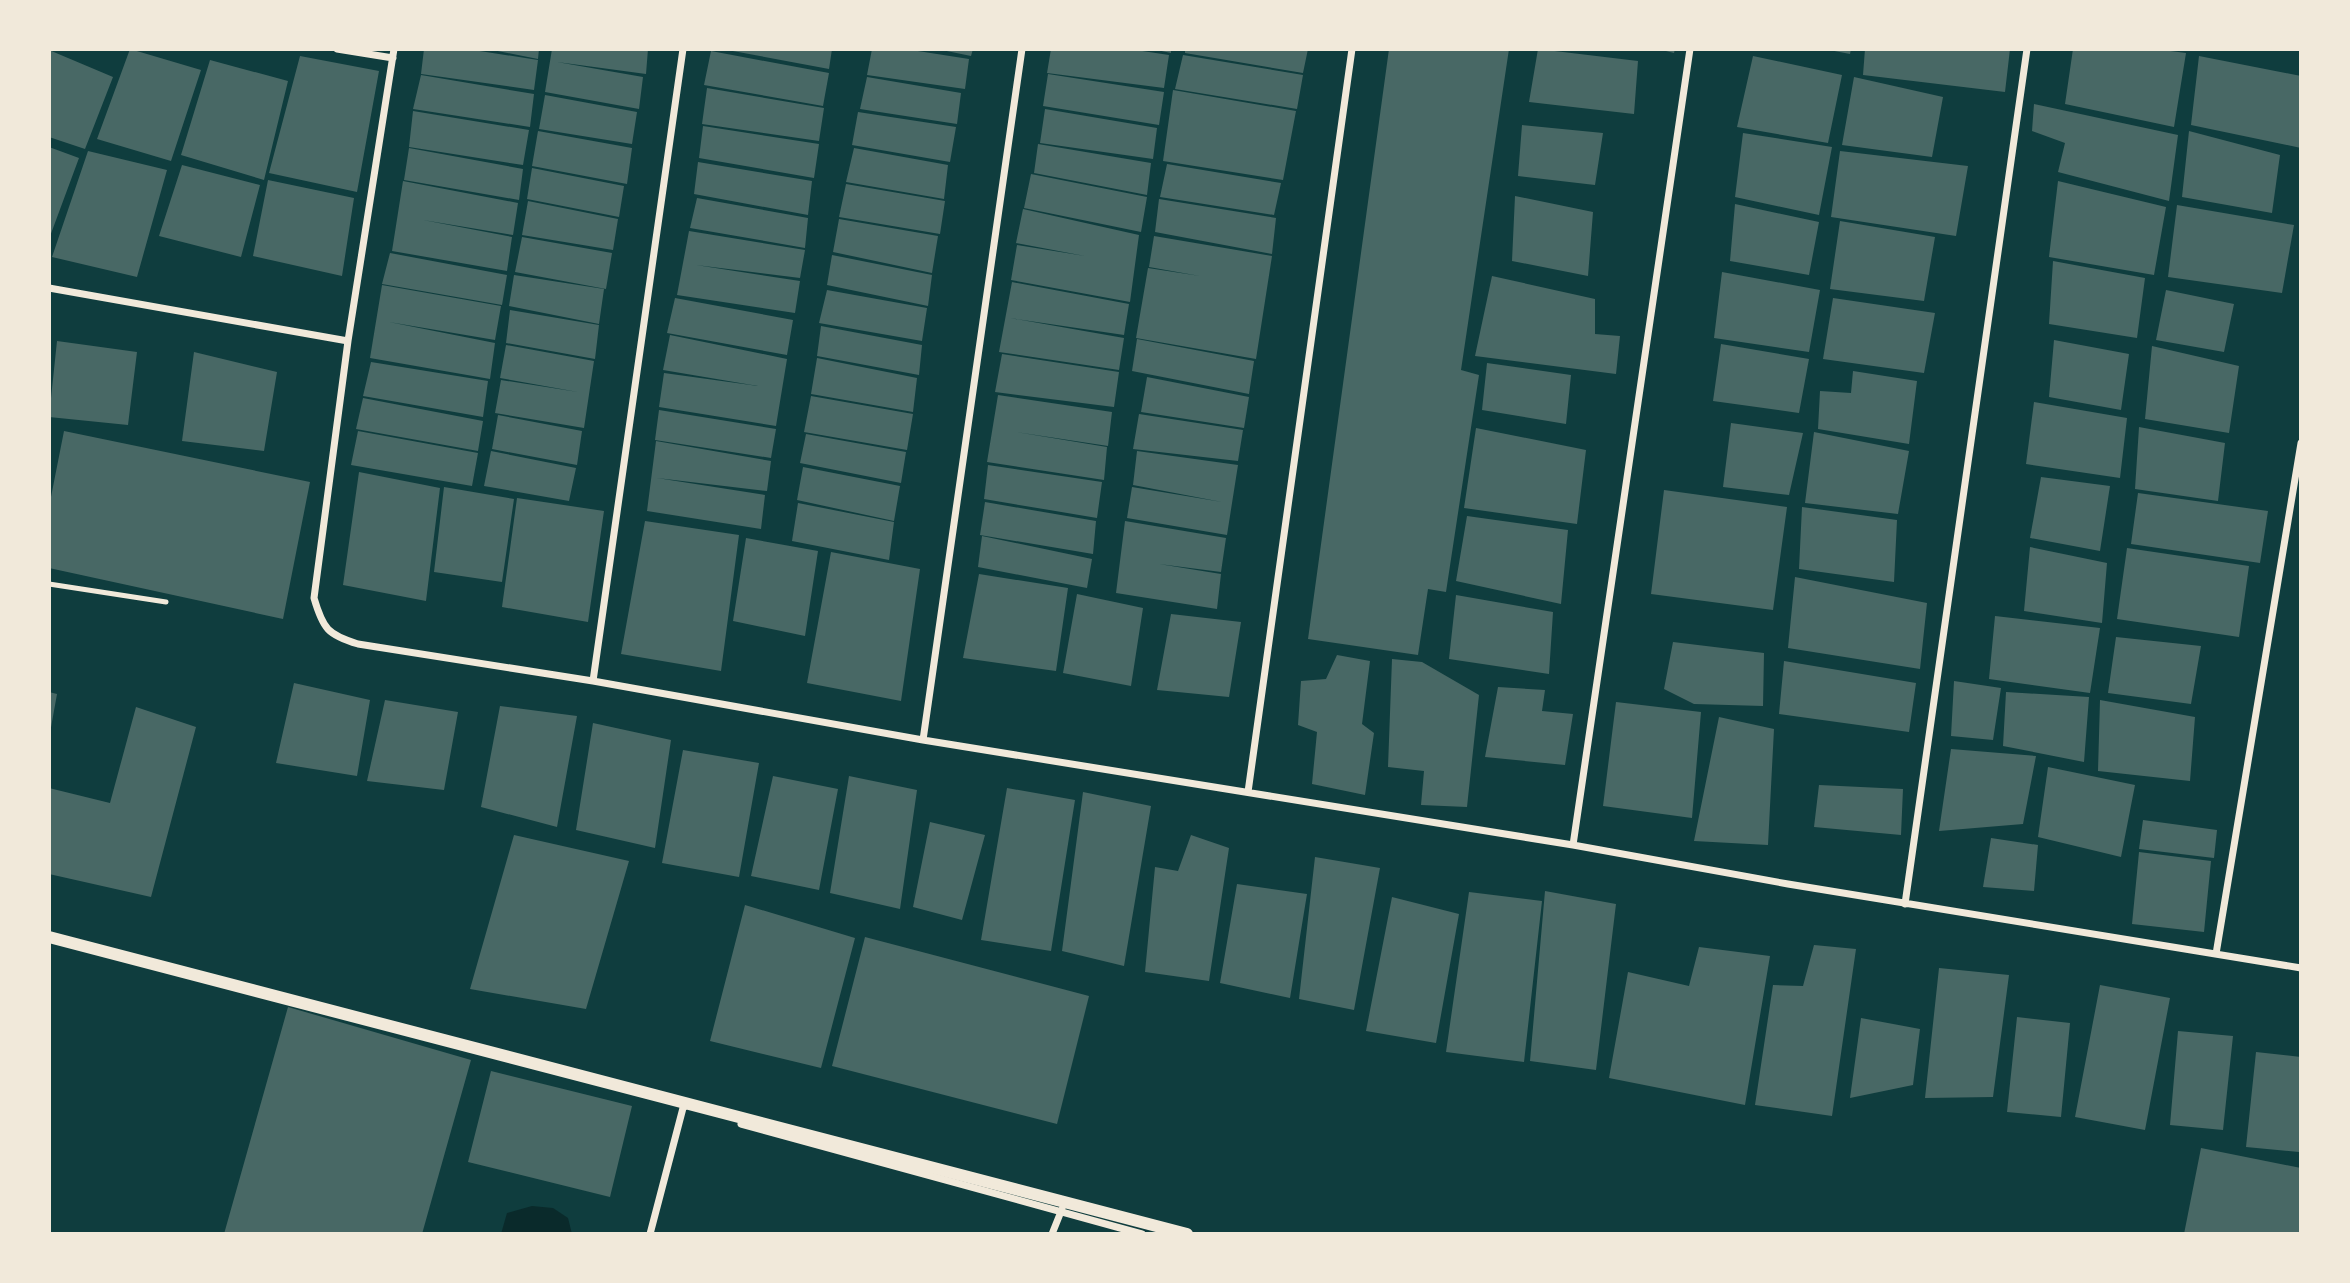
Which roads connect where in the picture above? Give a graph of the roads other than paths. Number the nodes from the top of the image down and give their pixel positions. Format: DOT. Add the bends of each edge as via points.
graph roads {
  1 [pos="337,49"];
  2 [pos="394,49"];
  3 [pos="683,49"];
  4 [pos="1022,49"];
  5 [pos="1352,49"];
  6 [pos="1690,49"];
  7 [pos="2027,49"];
  8 [pos="393,58"];
  9 [pos="49,288"];
  10 [pos="348,341"];
  11 [pos="2301,443"];
  12 [pos="49,584"];
  13 [pos="166,602"];
  14 [pos="593,681"];
  15 [pos="923,740"];
  16 [pos="1248,792"];
  17 [pos="1573,845"];
  18 [pos="1905,904"];
  19 [pos="49,937"];
  20 [pos="2216,954"];
  21 [pos="2301,968"];
  22 [pos="686,1105"];
  23 [pos="1070,1202"];
  24 [pos="1058,1212"];
  25 [pos="650,1234"];
  26 [pos="1052,1234"];
  27 [pos="1142,1234"];
  28 [pos="1187,1234"];
  1 -- 8 [label="street"];
  2 -- 8 [label="street"];
  3 -- 14 [label="street"];
  4 -- 15 [label="street"];
  5 -- 16 [label="street"];
  6 -- 17 [label="street"];
  7 -- 18 [label="street"];
  8 -- 10 [label="street"];
  9 -- 10 [label="street"];
  10 -- 14 [label="street" via="314,598 321,623 336,637 358,644"];
  11 -- 20 [label="street"];
  12 -- 13 [label="lane"];
  14 -- 15 [label="street"];
  15 -- 16 [label="street"];
  16 -- 17 [label="street"];
  17 -- 18 [label="street"];
  18 -- 20 [label="street"];
  19 -- 22 [label="street"];
  20 -- 21 [label="street"];
  22 -- 23 [label="street"];
  22 -- 24 [label="street"];
  22 -- 25 [label="street"];
  23 -- 24 [label="street"];
  23 -- 28 [label="street"];
  24 -- 26 [label="street"];
  24 -- 27 [label="street"];
}
